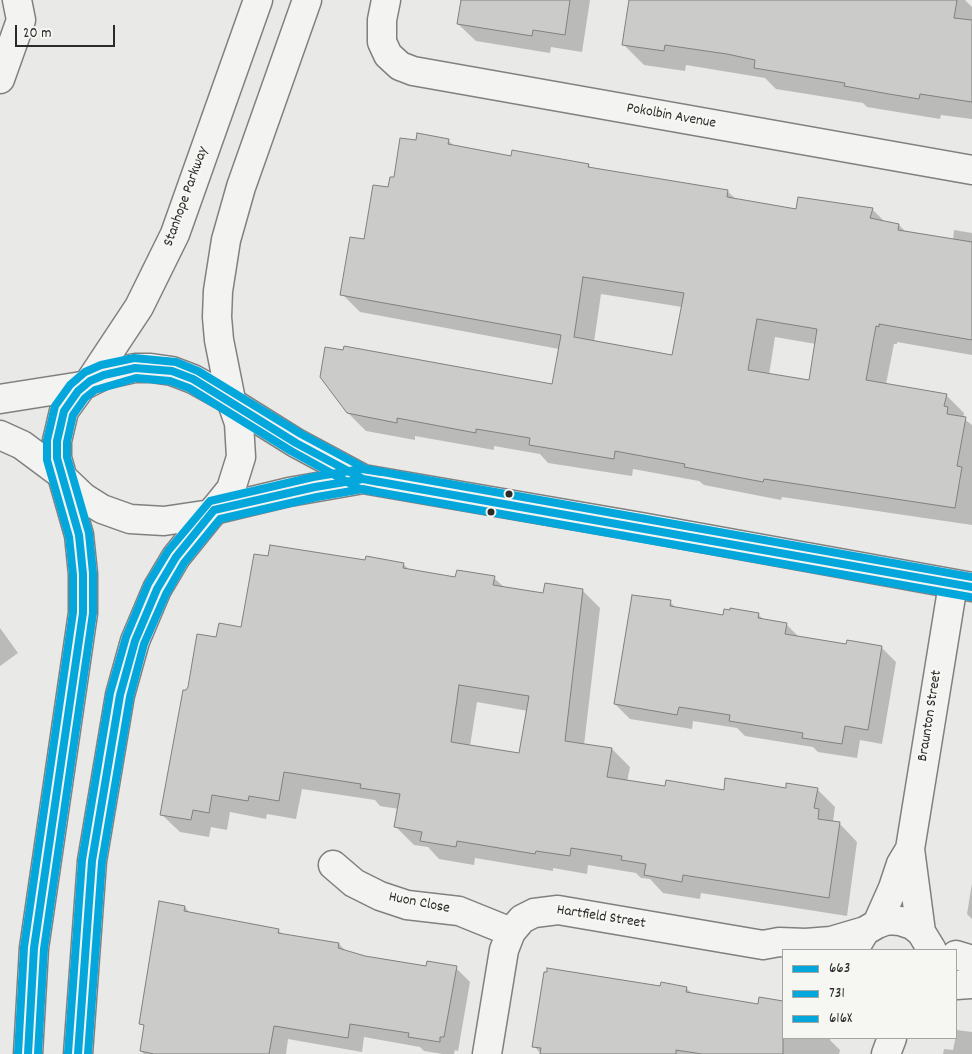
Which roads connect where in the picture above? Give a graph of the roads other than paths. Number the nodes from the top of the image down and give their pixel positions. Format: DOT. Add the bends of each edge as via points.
graph roads {
  1 [pos="17,0"];
  2 [pos="258,0"];
  3 [pos="307,0"];
  4 [pos="386,0"];
  5 [pos="0,79"];
  6 [pos="972,170"];
  7 [pos="86,383"];
  8 [pos="0,399"];
  9 [pos="232,401"];
  10 [pos="0,435"];
  11 [pos="62,476"];
  12 [pos="363,479"];
  13 [pos="213,512"];
  14 [pos="962,586"];
  15 [pos="910,849"];
  16 [pos="333,865"];
  17 [pos="510,932"];
  18 [pos="865,935"];
  19 [pos="932,944"];
  20 [pos="773,950"];
  21 [pos="957,955"];
  22 [pos="972,960"];
  23 [pos="972,984"];
  24 [pos="957,985"];
  25 [pos="870,1039"];
  26 [pos="892,1039"];
  27 [pos="28,1054"];
  28 [pos="78,1054"];
  29 [pos="487,1054"];
  30 [pos="871,1054"];
  31 [pos="886,1054"];
  1 -- 5 [label="street" via="20,20"];
  2 -- 7 [label="street, Stanhope Parkway" via="175,234 139,307"];
  3 -- 9 [label="street" via="226,240 217,317"];
  4 -- 6 [label="street, Pokolbin Avenue" via="382,42 388,55 400,66 427,75"];
  7 -- 8 [label="street"];
  7 -- 9 [label="street" via="134,368 151,368 193,379"];
  7 -- 11 [label="street" via="64,411 60,426 57,458"];
  9 -- 12 [label="street"];
  9 -- 13 [label="street" via="240,431 241,457 231,488"];
  10 -- 11 [label="street" via="22,445"];
  11 -- 13 [label="street" via="102,510 130,519 164,521"];
  11 -- 27 [label="street" via="79,535 83,613 34,948"];
  12 -- 13 [label="street" via="289,492"];
  12 -- 14 [label="street"];
  13 -- 28 [label="street" via="176,557 157,589 135,642 120,695 92,861"];
  14 -- 15 [label="street, Braunton Street"];
  15 -- 18 [label="street, Braunton Street" via="893,888"];
  15 -- 19 [label="street, Braunton Street"];
  16 -- 17 [label="street, Huon Close" via="354,883 380,896 406,905 459,911"];
  17 -- 20 [label="street, Hartfield Street" via="522,918 558,910"];
  17 -- 29 [label="street" via="504,950"];
  18 -- 19 [label="street, Hartfield Street" via="888,920 900,921 912,924"];
  18 -- 20 [label="street, Hartfield Street" via="831,941 779,942"];
  21 -- 22 [label="street"];
  23 -- 24 [label="street"];
  25 -- 30 [label="street"];
  26 -- 31 [label="street"];
}
